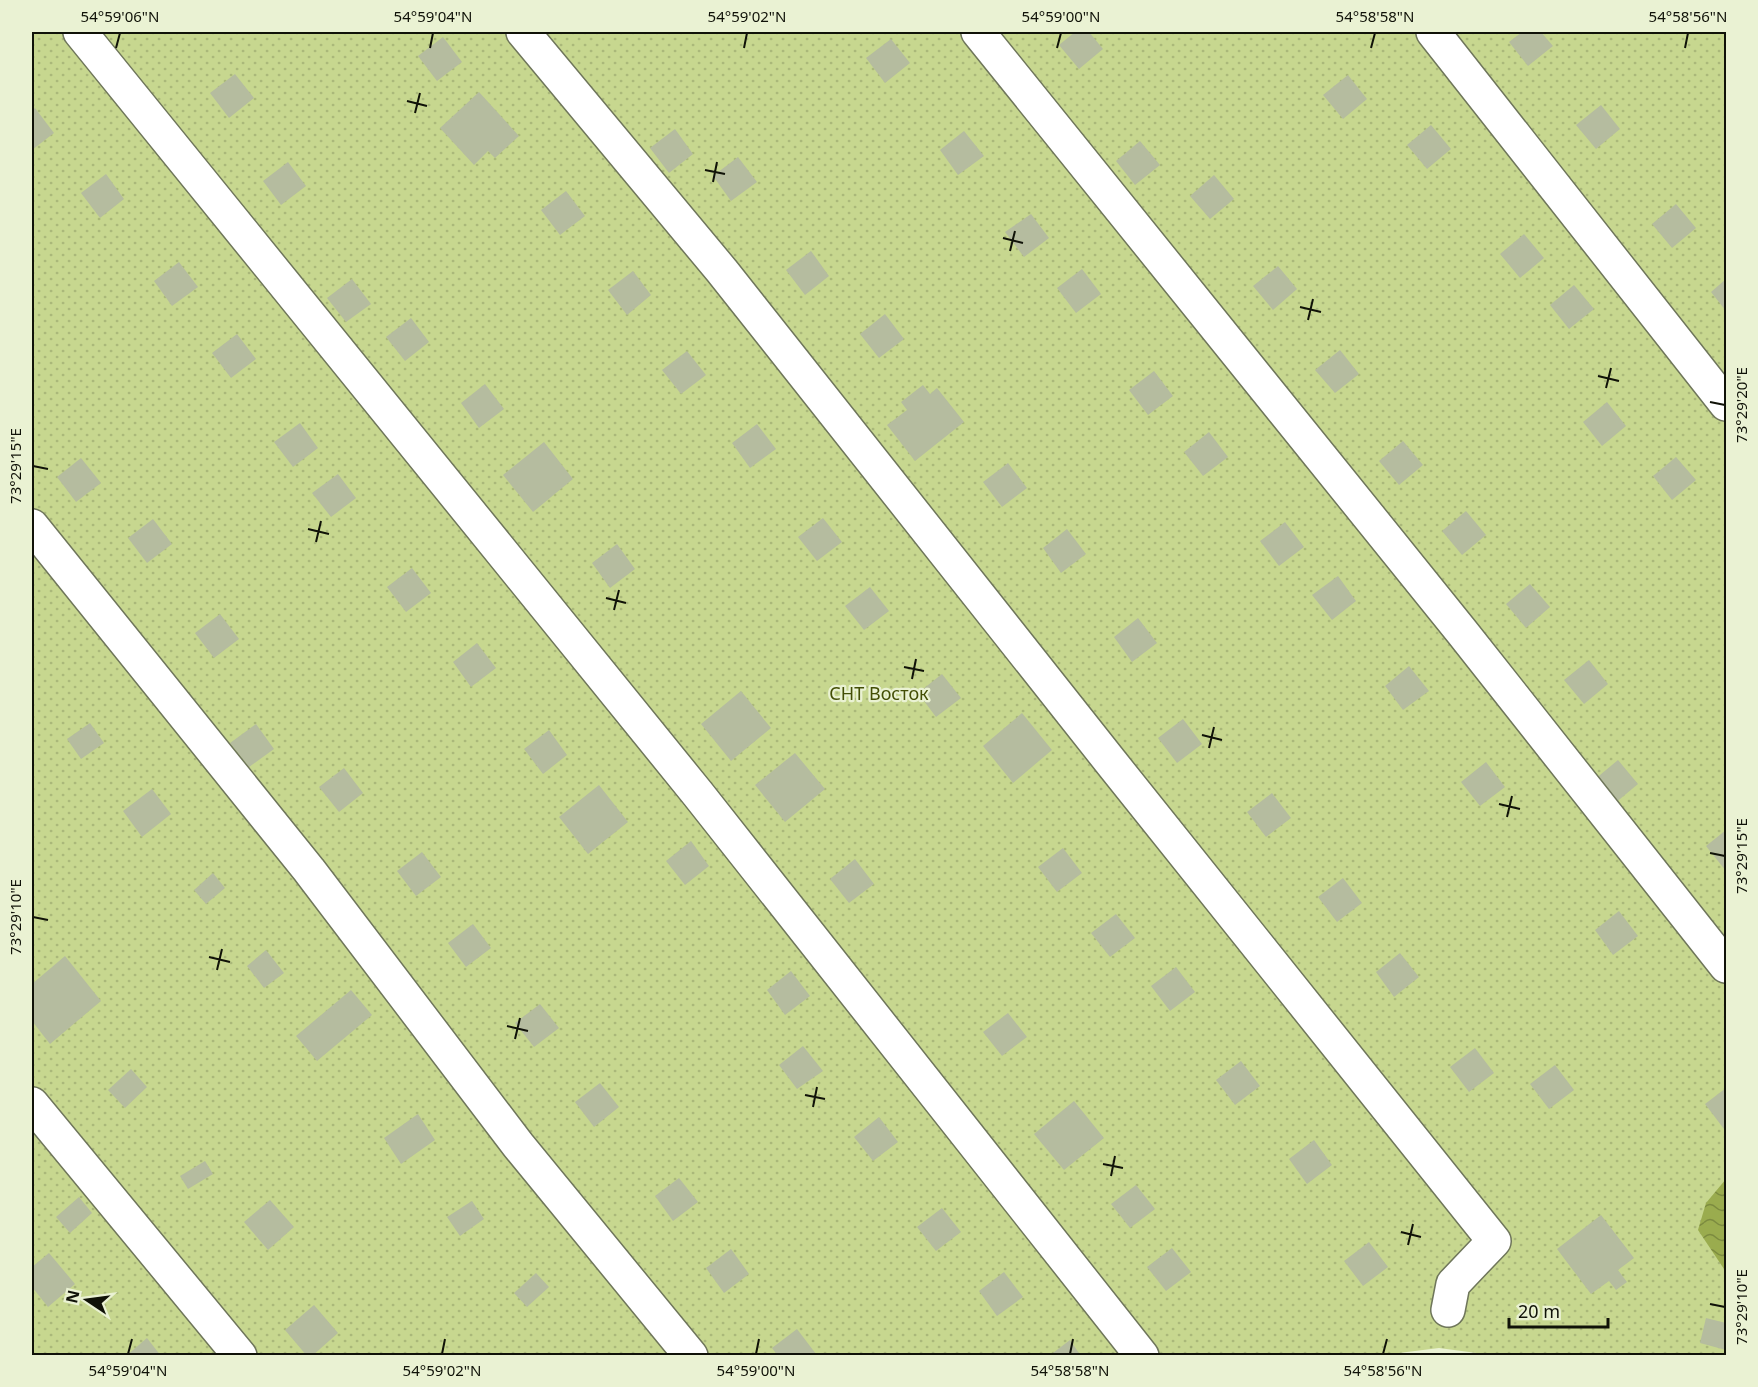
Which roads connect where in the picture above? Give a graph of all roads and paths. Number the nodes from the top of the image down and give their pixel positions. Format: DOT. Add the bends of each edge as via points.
graph roads {
  1 [pos="80,32"];
  2 [pos="523,32"];
  3 [pos="978,32"];
  4 [pos="1433,32"];
  5 [pos="1726,404"];
  6 [pos="32,526"];
  7 [pos="1726,966"];
  8 [pos="32,1104"];
  9 [pos="1448,1310"];
  10 [pos="240,1356"];
  11 [pos="691,1356"];
  12 [pos="1142,1356"];
  1 -- 12 [label="lane" via="699,794"];
  2 -- 9 [label="lane" via="722,271 1494,1241 1453,1284"];
  3 -- 7 [label="lane"];
  4 -- 5 [label="lane"];
  6 -- 11 [label="lane" via="309,870 518,1144"];
  8 -- 10 [label="lane"];
}
